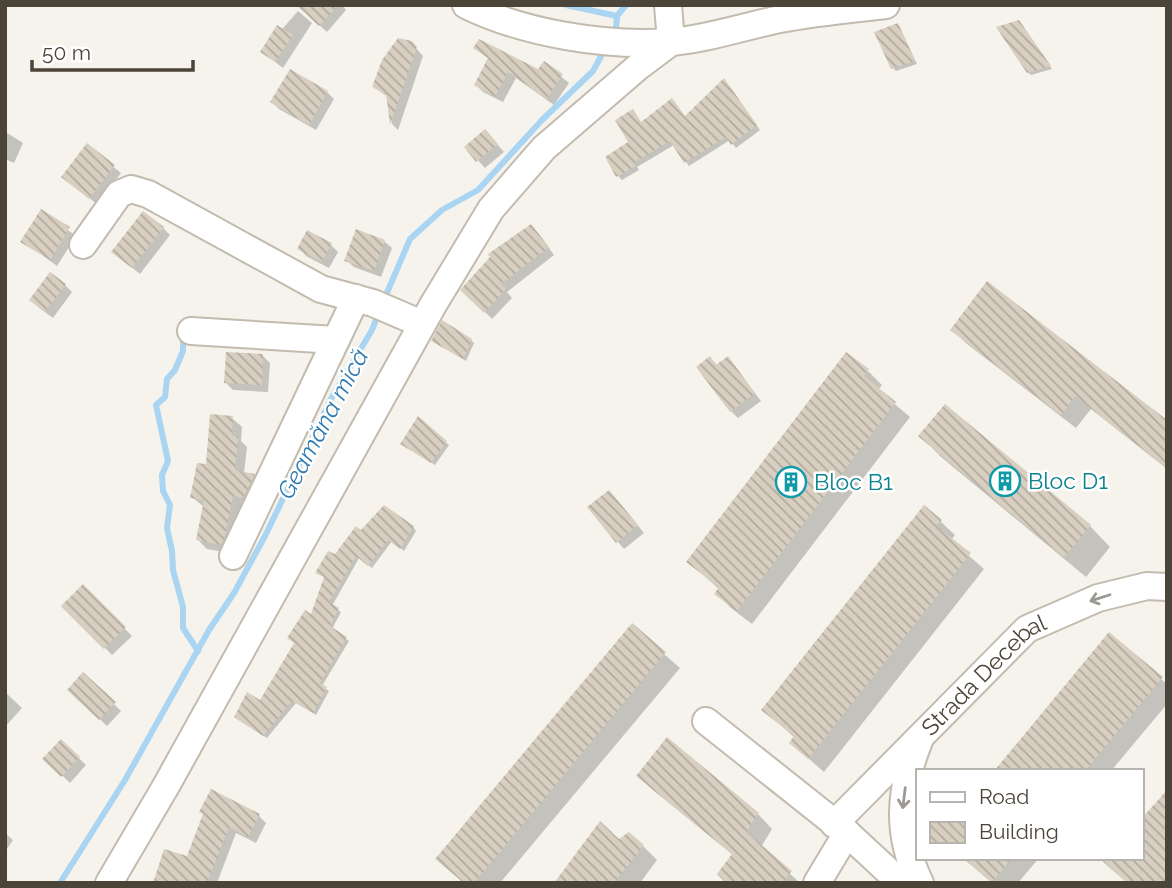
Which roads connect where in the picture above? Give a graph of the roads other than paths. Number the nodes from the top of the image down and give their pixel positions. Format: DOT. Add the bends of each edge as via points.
graph roads {
  1 [pos="668,5"];
  2 [pos="886,5"];
  3 [pos="482,9"];
  4 [pos="671,42"];
  5 [pos="83,246"];
  6 [pos="365,301"];
  7 [pos="413,320"];
  8 [pos="191,331"];
  9 [pos="336,340"];
  10 [pos="233,556"];
  11 [pos="1167,587"];
  12 [pos="706,720"];
  13 [pos="922,733"];
  14 [pos="841,828"];
  15 [pos="109,883"];
  16 [pos="817,883"];
  17 [pos="901,883"];
  18 [pos="920,883"];
  1 -- 4 [label="street"];
  2 -- 4 [label="street" via="783,19"];
  3 -- 4 [label="street" via="567,36"];
  4 -- 7 [label="street" via="544,148 491,209"];
  5 -- 6 [label="street" via="119,194 131,189 321,289"];
  6 -- 7 [label="street"];
  6 -- 9 [label="street"];
  7 -- 15 [label="street" via="166,786"];
  8 -- 9 [label="street"];
  9 -- 10 [label="street"];
  11 -- 13 [label="street, Strada Decebal, one-way" via="1147,586 1098,598 1027,629"];
  12 -- 14 [label="street"];
  13 -- 14 [label="street, Strada Decebal"];
  13 -- 18 [label="street, one-way" via="903,802 909,859"];
  14 -- 16 [label="street, Strada Decebal"];
  14 -- 17 [label="street"];
}
